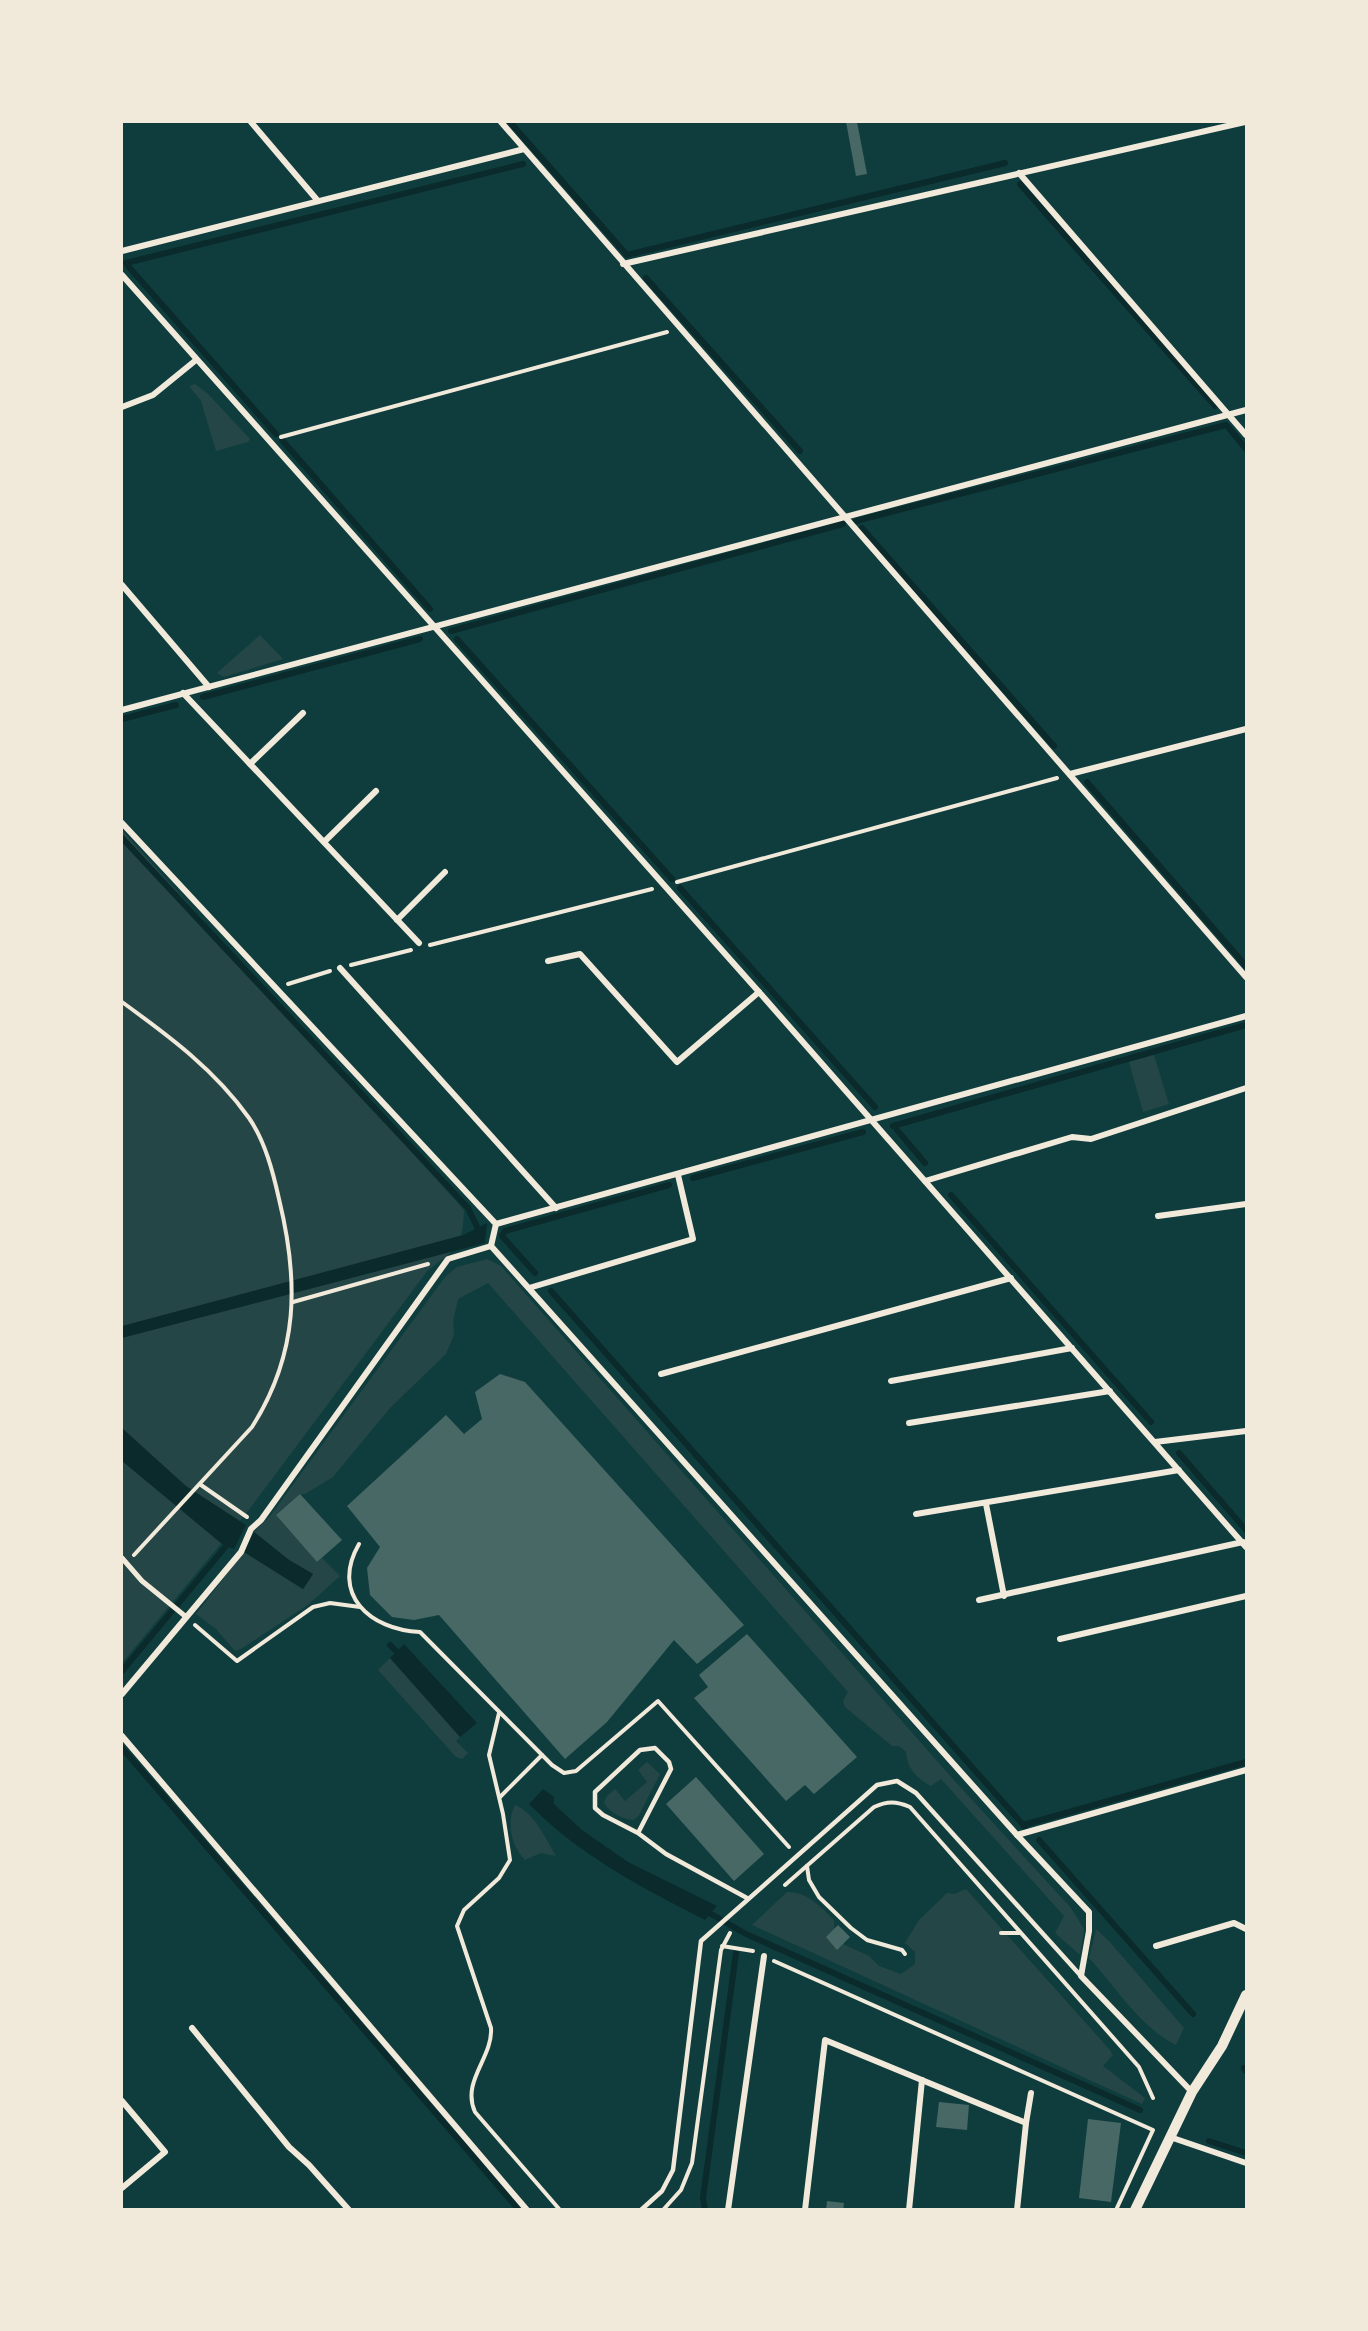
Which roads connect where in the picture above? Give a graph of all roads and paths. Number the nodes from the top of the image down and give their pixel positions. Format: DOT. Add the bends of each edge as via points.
graph roads {
  1 [pos="251,122"];
  2 [pos="501,122"];
  3 [pos="1245,122"];
  4 [pos="524,149"];
  5 [pos="1019,173"];
  6 [pos="318,201"];
  7 [pos="122,251"];
  8 [pos="623,264"];
  9 [pos="122,275"];
  10 [pos="679,328"];
  11 [pos="196,360"];
  12 [pos="122,407"];
  13 [pos="1246,410"];
  14 [pos="1229,415"];
  15 [pos="1246,435"];
  16 [pos="271,444"];
  17 [pos="845,518"];
  18 [pos="122,585"];
  19 [pos="432,626"];
  20 [pos="209,687"];
  21 [pos="183,693"];
  22 [pos="122,710"];
  23 [pos="303,713"];
  24 [pos="1246,729"];
  25 [pos="250,764"];
  26 [pos="1070,774"];
  27 [pos="376,790"];
  28 [pos="122,824"];
  29 [pos="324,842"];
  30 [pos="445,872"];
  31 [pos="663,886"];
  32 [pos="397,920"];
  33 [pos="419,943"];
  34 [pos="548,961"];
  35 [pos="340,968"];
  36 [pos="1246,977"];
  37 [pos="275,988"];
  38 [pos="759,992"];
  39 [pos="122,1002"];
  40 [pos="1246,1016"];
  41 [pos="1246,1088"];
  42 [pos="873,1122"];
  43 [pos="678,1175"];
  44 [pos="925,1181"];
  45 [pos="1246,1204"];
  46 [pos="556,1208"];
  47 [pos="1158,1216"];
  48 [pos="496,1224"];
  49 [pos="491,1246"];
  50 [pos="448,1259"];
  51 [pos="1011,1278"];
  52 [pos="529,1288"];
  53 [pos="293,1302"];
  54 [pos="1072,1348"];
  55 [pos="661,1374"];
  56 [pos="891,1381"];
  57 [pos="1110,1391"];
  58 [pos="909,1424"];
  59 [pos="1246,1431"];
  60 [pos="1155,1442"];
  61 [pos="1179,1470"];
  62 [pos="201,1485"];
  63 [pos="986,1504"];
  64 [pos="916,1514"];
  65 [pos="259,1523"];
  66 [pos="359,1544"];
  67 [pos="1245,1545"];
  68 [pos="122,1558"];
  69 [pos="127,1563"];
  70 [pos="1004,1596"];
  71 [pos="1246,1596"];
  72 [pos="979,1600"];
  73 [pos="362,1607"];
  74 [pos="185,1616"];
  75 [pos="1060,1639"];
  76 [pos="122,1694"];
  77 [pos="499,1713"];
  78 [pos="122,1736"];
  79 [pos="542,1755"];
  80 [pos="1246,1770"];
  81 [pos="500,1798"];
  82 [pos="638,1833"];
  83 [pos="1017,1835"];
  84 [pos="796,1855"];
  85 [pos="807,1866"];
  86 [pos="781,1888"];
  87 [pos="747,1898"];
  88 [pos="738,1926"];
  89 [pos="1246,1929"];
  90 [pos="1001,1933"];
  91 [pos="1021,1933"];
  92 [pos="722,1946"];
  93 [pos="1156,1946"];
  94 [pos="905,1954"];
  95 [pos="764,1956"];
  96 [pos="1081,1976"];
  97 [pos="1246,1995"];
  98 [pos="192,2028"];
  99 [pos="922,2080"];
  100 [pos="1192,2092"];
  101 [pos="1030,2093"];
  102 [pos="1153,2098"];
  103 [pos="122,2101"];
  104 [pos="1026,2123"];
  105 [pos="1170,2137"];
  106 [pos="1246,2163"];
  107 [pos="122,2188"];
  108 [pos="349,2210"];
  109 [pos="527,2210"];
  110 [pos="560,2210"];
  111 [pos="641,2210"];
  112 [pos="663,2210"];
  113 [pos="728,2210"];
  114 [pos="805,2210"];
  115 [pos="909,2210"];
  116 [pos="1017,2210"];
  117 [pos="1116,2210"];
  118 [pos="1135,2210"];
  1 -- 6 [label="street"];
  2 -- 4 [label="street"];
  3 -- 5 [label="street"];
  4 -- 6 [label="street"];
  4 -- 8 [label="street"];
  5 -- 8 [label="street"];
  5 -- 14 [label="street"];
  6 -- 7 [label="street"];
  8 -- 10 [label="street"];
  9 -- 11 [label="street"];
  10 -- 16 [label="path" via="285,435"];
  10 -- 17 [label="street"];
  11 -- 12 [label="street" via="153,395"];
  11 -- 16 [label="street"];
  13 -- 14 [label="street"];
  14 -- 15 [label="street"];
  14 -- 17 [label="street"];
  16 -- 19 [label="street"];
  17 -- 19 [label="street"];
  17 -- 26 [label="street"];
  18 -- 20 [label="street"];
  19 -- 20 [label="street"];
  19 -- 31 [label="street"];
  20 -- 21 [label="street"];
  21 -- 22 [label="street"];
  21 -- 25 [label="street"];
  23 -- 25 [label="street"];
  24 -- 26 [label="street"];
  25 -- 29 [label="street"];
  26 -- 31 [label="path"];
  26 -- 36 [label="street"];
  27 -- 29 [label="street"];
  28 -- 37 [label="street"];
  29 -- 32 [label="street"];
  30 -- 32 [label="street"];
  31 -- 35 [label="path"];
  31 -- 38 [label="street"];
  32 -- 33 [label="street"];
  34 -- 38 [label="street" via="580,954 677,1062"];
  35 -- 37 [label="path"];
  35 -- 46 [label="street"];
  37 -- 48 [label="street"];
  38 -- 42 [label="street"];
  39 -- 53 [label="path" via="187,1050 226,1088 250,1120 265,1150 289,1240"];
  40 -- 42 [label="street"];
  41 -- 44 [label="street" via="1091,1139 1072,1137"];
  42 -- 43 [label="street"];
  42 -- 44 [label="street"];
  43 -- 46 [label="street"];
  43 -- 52 [label="street" via="693,1239"];
  44 -- 51 [label="street"];
  45 -- 47 [label="street"];
  46 -- 48 [label="street"];
  48 -- 49 [label="street"];
  49 -- 50 [label="street"];
  49 -- 52 [label="street"];
  50 -- 53 [label="path"];
  50 -- 65 [label="street"];
  51 -- 54 [label="street"];
  51 -- 55 [label="street"];
  52 -- 83 [label="street"];
  53 -- 62 [label="path" via="289,1338 267,1404"];
  54 -- 56 [label="street"];
  54 -- 57 [label="street"];
  57 -- 58 [label="street"];
  57 -- 60 [label="street"];
  59 -- 60 [label="street"];
  60 -- 61 [label="street"];
  61 -- 63 [label="street"];
  61 -- 67 [label="street"];
  62 -- 65 [label="path" via="229,1507"];
  62 -- 69 [label="path"];
  63 -- 64 [label="street"];
  63 -- 70 [label="street"];
  65 -- 74 [label="street" via="251,1529 241,1552"];
  66 -- 73 [label="path" via="348,1572 349,1589"];
  67 -- 70 [label="street"];
  68 -- 69 [label="street"];
  69 -- 74 [label="street"];
  70 -- 72 [label="street"];
  71 -- 75 [label="street"];
  73 -- 74 [label="path" via="330,1603 314,1607 237,1661"];
  73 -- 77 [label="path" via="373,1619 391,1628 420,1632"];
  74 -- 76 [label="street"];
  77 -- 79 [label="path"];
  77 -- 81 [label="path" via="489,1755"];
  78 -- 109 [label="street"];
  79 -- 81 [label="path"];
  79 -- 84 [label="path" via="564,1773 576,1771 658,1701"];
  80 -- 83 [label="street"];
  81 -- 110 [label="path" via="510,1860 499,1878 464,1910 457,1926 492,2034 470,2091 471,2103"];
  82 -- 82 [label="lane" via="603,1815 593,1800 595,1792 640,1750 655,1748 671,1769"];
  82 -- 87 [label="lane" via="666,1854"];
  83 -- 96 [label="street" via="1089,1912"];
  84 -- 85 [label="path"];
  84 -- 87 [label="lane"];
  84 -- 96 [label="lane" via="877,1785 897,1781 916,1792"];
  85 -- 86 [label="path"];
  85 -- 91 [label="path" via="874,1808 885,1802 899,1802 910,1807"];
  85 -- 94 [label="path" via="809,1880 819,1898 852,1928 867,1940"];
  87 -- 111 [label="lane" via="701,1941 673,2170 662,2191"];
  88 -- 92 [label="path"];
  89 -- 93 [label="street" via="1234,1923"];
  90 -- 91 [label="path"];
  91 -- 102 [label="path" via="1139,2067"];
  92 -- 95 [label="path" via="748,1949"];
  92 -- 112 [label="path" via="692,2163 681,2190"];
  95 -- 113 [label="street"];
  95 -- 117 [label="path" via="1154,2130"];
  96 -- 100 [label="street"];
  97 -- 100 [label="street" via="1222,2046"];
  98 -- 108 [label="street" via="289,2147"];
  99 -- 104 [label="street"];
  99 -- 114 [label="street" via="825,2040"];
  99 -- 115 [label="street"];
  100 -- 105 [label="street"];
  101 -- 104 [label="street"];
  103 -- 107 [label="street" via="165,2152"];
  104 -- 116 [label="street"];
  105 -- 106 [label="street"];
  105 -- 118 [label="street"];
}
